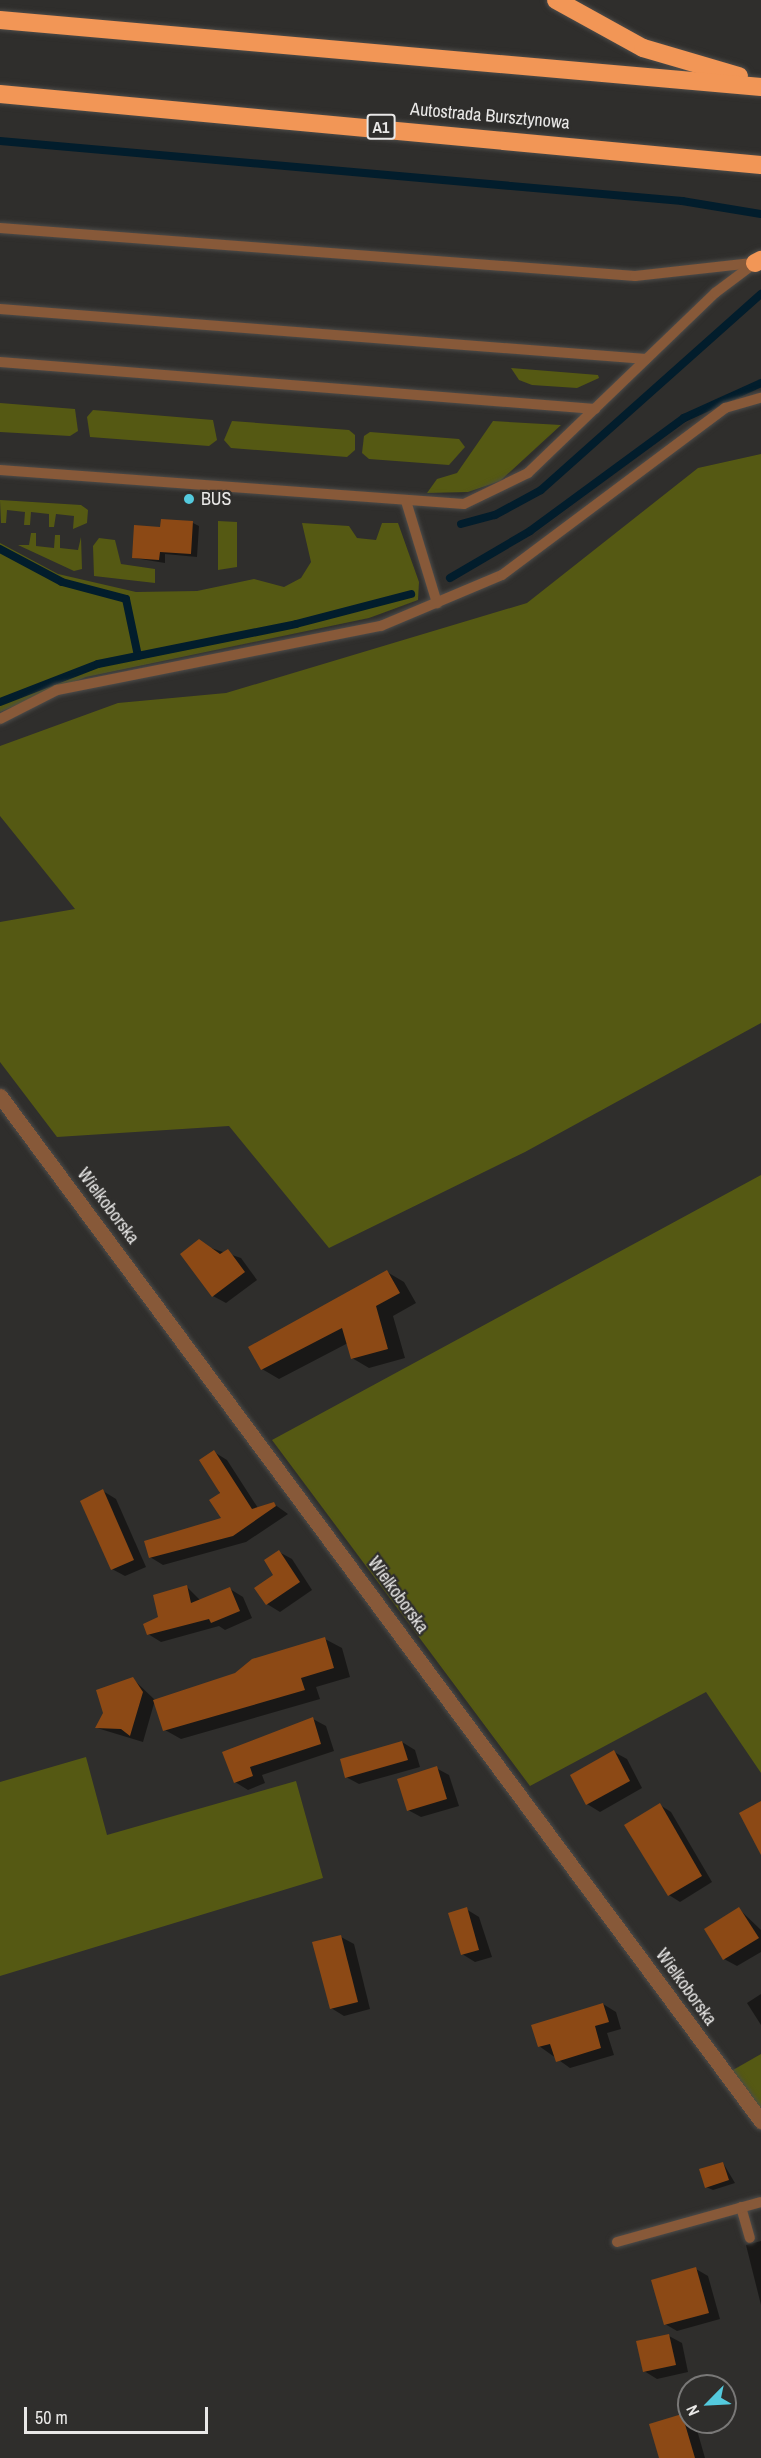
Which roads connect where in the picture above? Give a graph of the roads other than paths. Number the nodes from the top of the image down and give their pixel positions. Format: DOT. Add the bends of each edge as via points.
graph roads {
  1 [pos="556,0"];
  2 [pos="0,20"];
  3 [pos="761,82"];
  4 [pos="761,87"];
  5 [pos="0,94"];
  6 [pos="761,165"];
  7 [pos="0,228"];
  8 [pos="758,262"];
  9 [pos="0,309"];
  10 [pos="646,359"];
  11 [pos="0,362"];
  12 [pos="761,399"];
  13 [pos="595,409"];
  14 [pos="0,470"];
  15 [pos="406,501"];
  16 [pos="437,603"];
  17 [pos="0,719"];
  18 [pos="0,1096"];
  19 [pos="761,2121"];
  20 [pos="761,2202"];
  21 [pos="741,2207"];
  22 [pos="750,2238"];
  23 [pos="617,2242"];
  1 -- 3 [label="highway" via="643,48"];
  2 -- 4 [label="highway"];
  5 -- 6 [label="highway, Autostrada Bursztynowa / A1"];
  7 -- 8 [label="lane" via="635,276"];
  8 -- 10 [label="lane" via="715,293"];
  9 -- 10 [label="lane"];
  10 -- 13 [label="lane"];
  11 -- 13 [label="lane"];
  12 -- 16 [label="lane" via="724,408 502,575"];
  13 -- 15 [label="lane" via="508,488 465,504"];
  14 -- 15 [label="lane"];
  15 -- 16 [label="lane"];
  16 -- 17 [label="lane" via="370,629 57,690"];
  18 -- 19 [label="street, Wielkoborska"];
  20 -- 21 [label="lane"];
  21 -- 22 [label="lane"];
  21 -- 23 [label="lane"];
}
